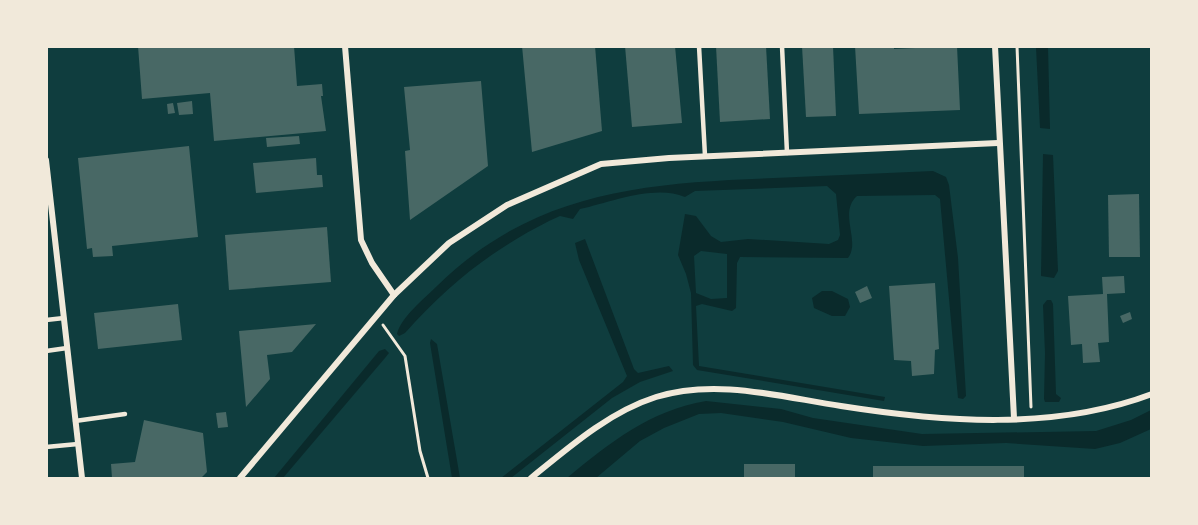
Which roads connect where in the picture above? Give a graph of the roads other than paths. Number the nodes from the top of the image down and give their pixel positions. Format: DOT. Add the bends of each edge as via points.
graph roads {
  1 [pos="345,46"];
  2 [pos="699,46"];
  3 [pos="782,46"];
  4 [pos="995,46"];
  5 [pos="998,143"];
  6 [pos="787,153"];
  7 [pos="705,156"];
  8 [pos="46,160"];
  9 [pos="50,227"];
  10 [pos="394,295"];
  11 [pos="64,318"];
  12 [pos="46,320"];
  13 [pos="67,348"];
  14 [pos="46,351"];
  15 [pos="1152,394"];
  16 [pos="125,414"];
  17 [pos="1014,418"];
  18 [pos="75,421"];
  19 [pos="78,444"];
  20 [pos="46,447"];
  21 [pos="82,478"];
  22 [pos="240,478"];
  23 [pos="531,478"];
  1 -- 10 [label="street" via="361,240"];
  2 -- 7 [label="lane"];
  3 -- 6 [label="lane"];
  4 -- 5 [label="street"];
  5 -- 6 [label="street"];
  5 -- 17 [label="street"];
  6 -- 7 [label="street"];
  7 -- 10 [label="street" via="601,164 507,205 449,243"];
  8 -- 9 [label="street"];
  9 -- 11 [label="street"];
  10 -- 22 [label="street"];
  11 -- 12 [label="lane"];
  11 -- 13 [label="street"];
  13 -- 14 [label="lane"];
  13 -- 18 [label="street"];
  15 -- 17 [label="street" via="1085,413"];
  16 -- 18 [label="lane"];
  17 -- 23 [label="street" via="957,420 737,390 696,390 658,397 625,410"];
  18 -- 19 [label="street"];
  19 -- 20 [label="lane"];
  19 -- 21 [label="street"];
}
